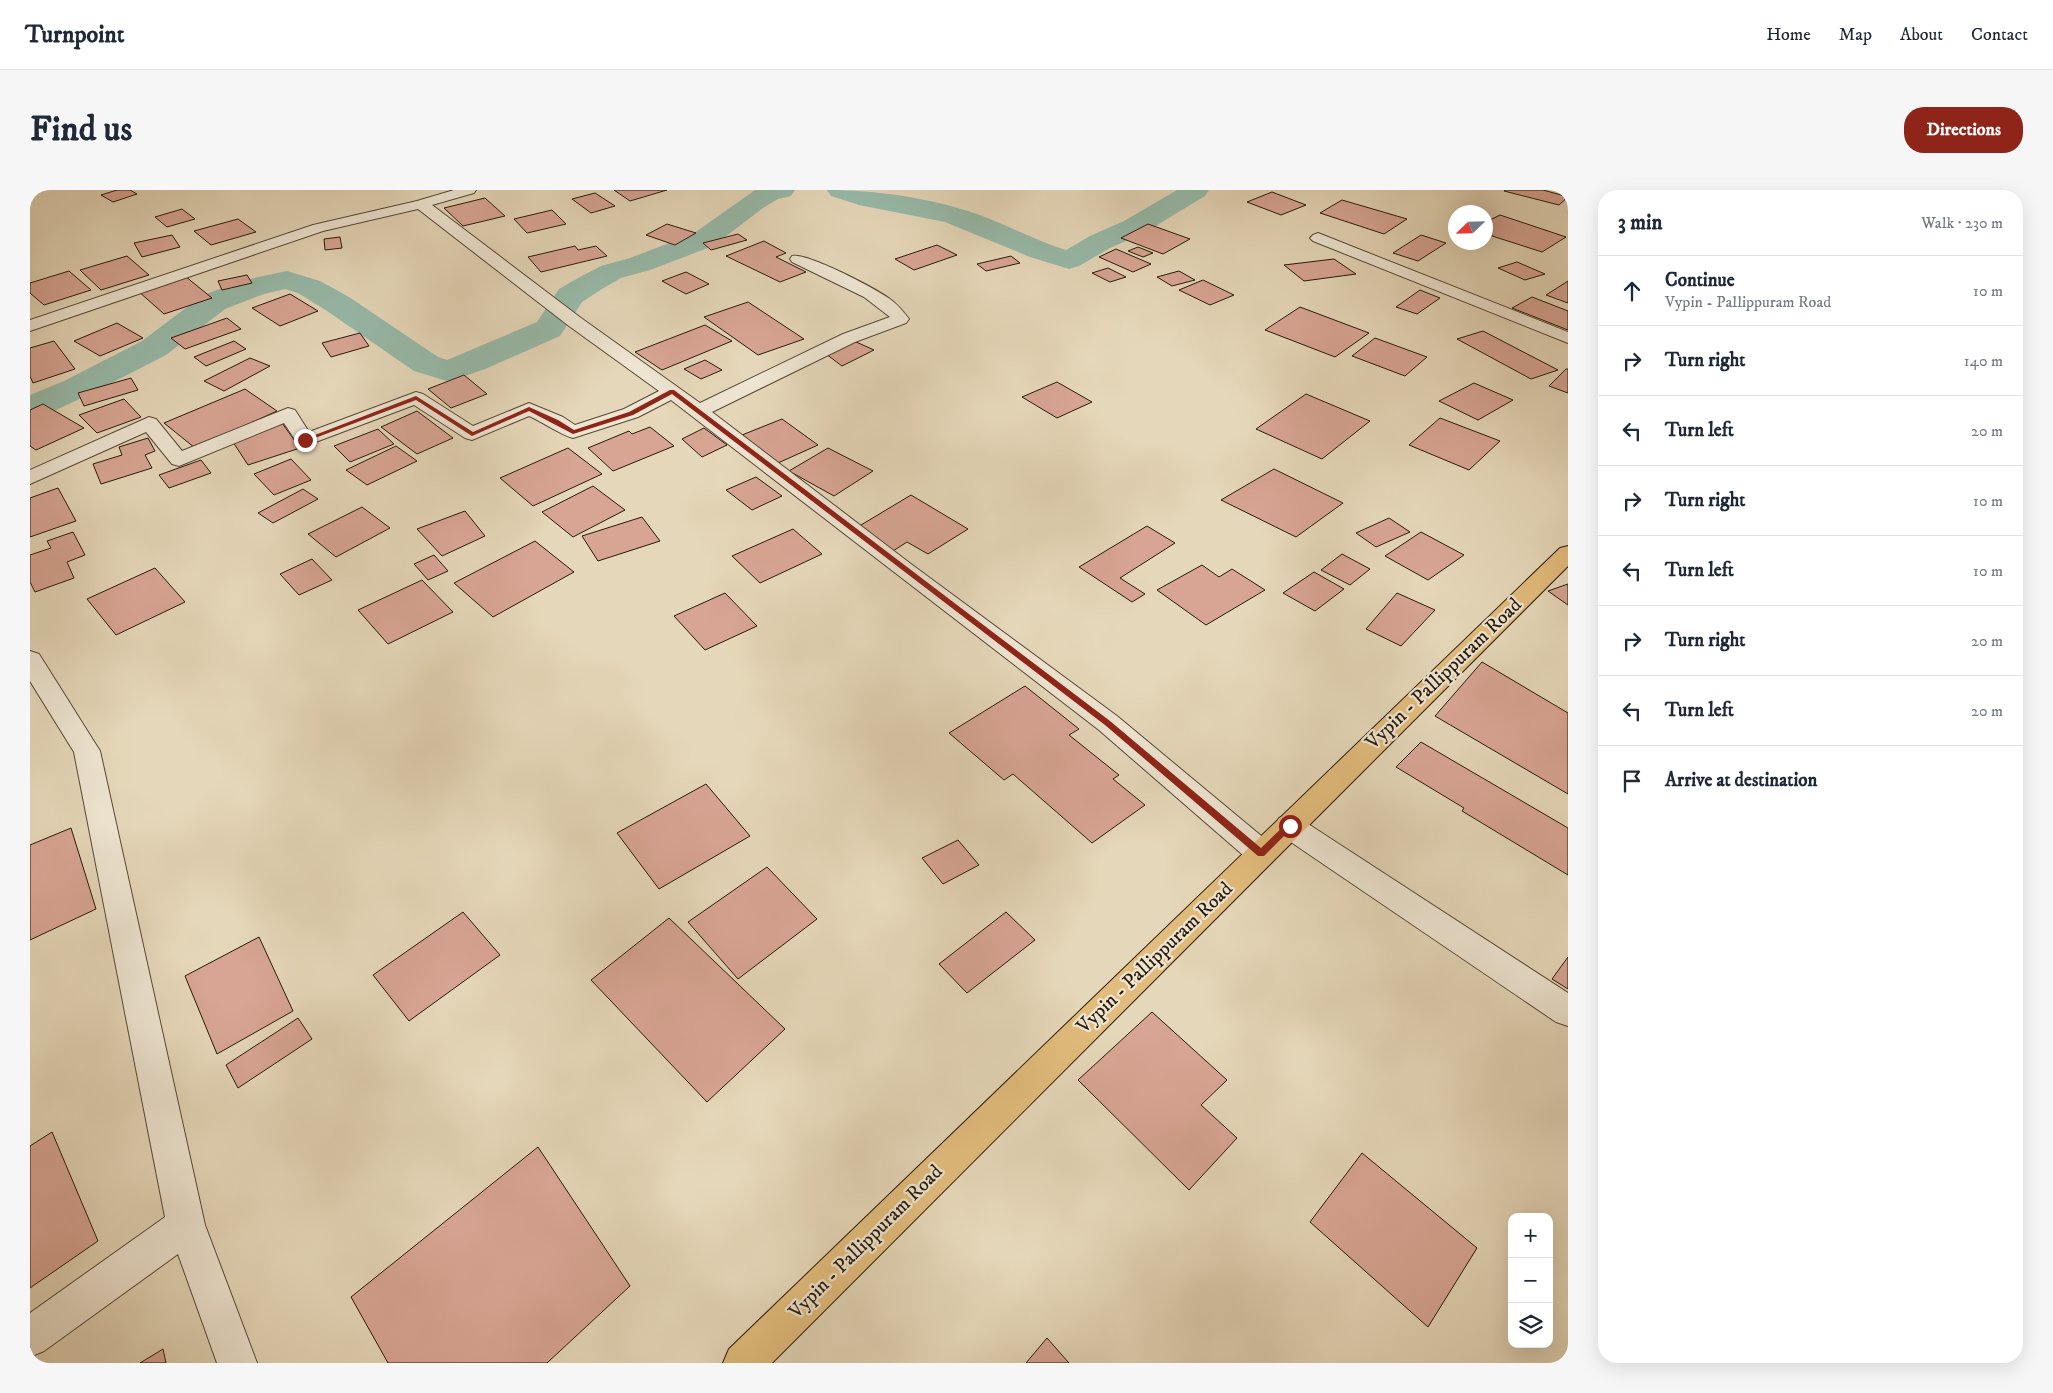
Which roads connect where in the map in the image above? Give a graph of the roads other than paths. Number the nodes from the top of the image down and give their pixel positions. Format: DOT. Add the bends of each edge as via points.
graph roads {
  1 [pos="469,190"];
  2 [pos="421,204"];
  3 [pos="1318,238"];
  4 [pos="798,259"];
  5 [pos="30,326"];
  6 [pos="1568,338"];
  7 [pos="672,392"];
  8 [pos="699,411"];
  9 [pos="30,478"];
  10 [pos="1567,555"];
  11 [pos="30,660"];
  12 [pos="1290,826"];
  13 [pos="1261,853"];
  14 [pos="1568,1011"];
  15 [pos="186,1225"];
  16 [pos="30,1337"];
  17 [pos="237,1363"];
  18 [pos="743,1363"];
  1 -- 2 [label="street"];
  2 -- 5 [label="street" via="318,228"];
  2 -- 7 [label="street"];
  3 -- 6 [label="street"];
  4 -- 8 [label="street" via="872,294 898,312 900,319 841,342"];
  7 -- 8 [label="street"];
  7 -- 9 [label="street" via="631,413 573,432 529,409 472,434 416,398 305,440 288,414 179,460 149,422"];
  8 -- 13 [label="street" via="1108,723"];
  10 -- 12 [label="main road, Vypin - Pallippuram Road"];
  11 -- 15 [label="street" via="87,751"];
  12 -- 13 [label="main road, Vypin - Pallippuram Road"];
  12 -- 14 [label="street"];
  13 -- 18 [label="main road, Vypin - Pallippuram Road"];
  15 -- 16 [label="street"];
  15 -- 17 [label="street"];
}
